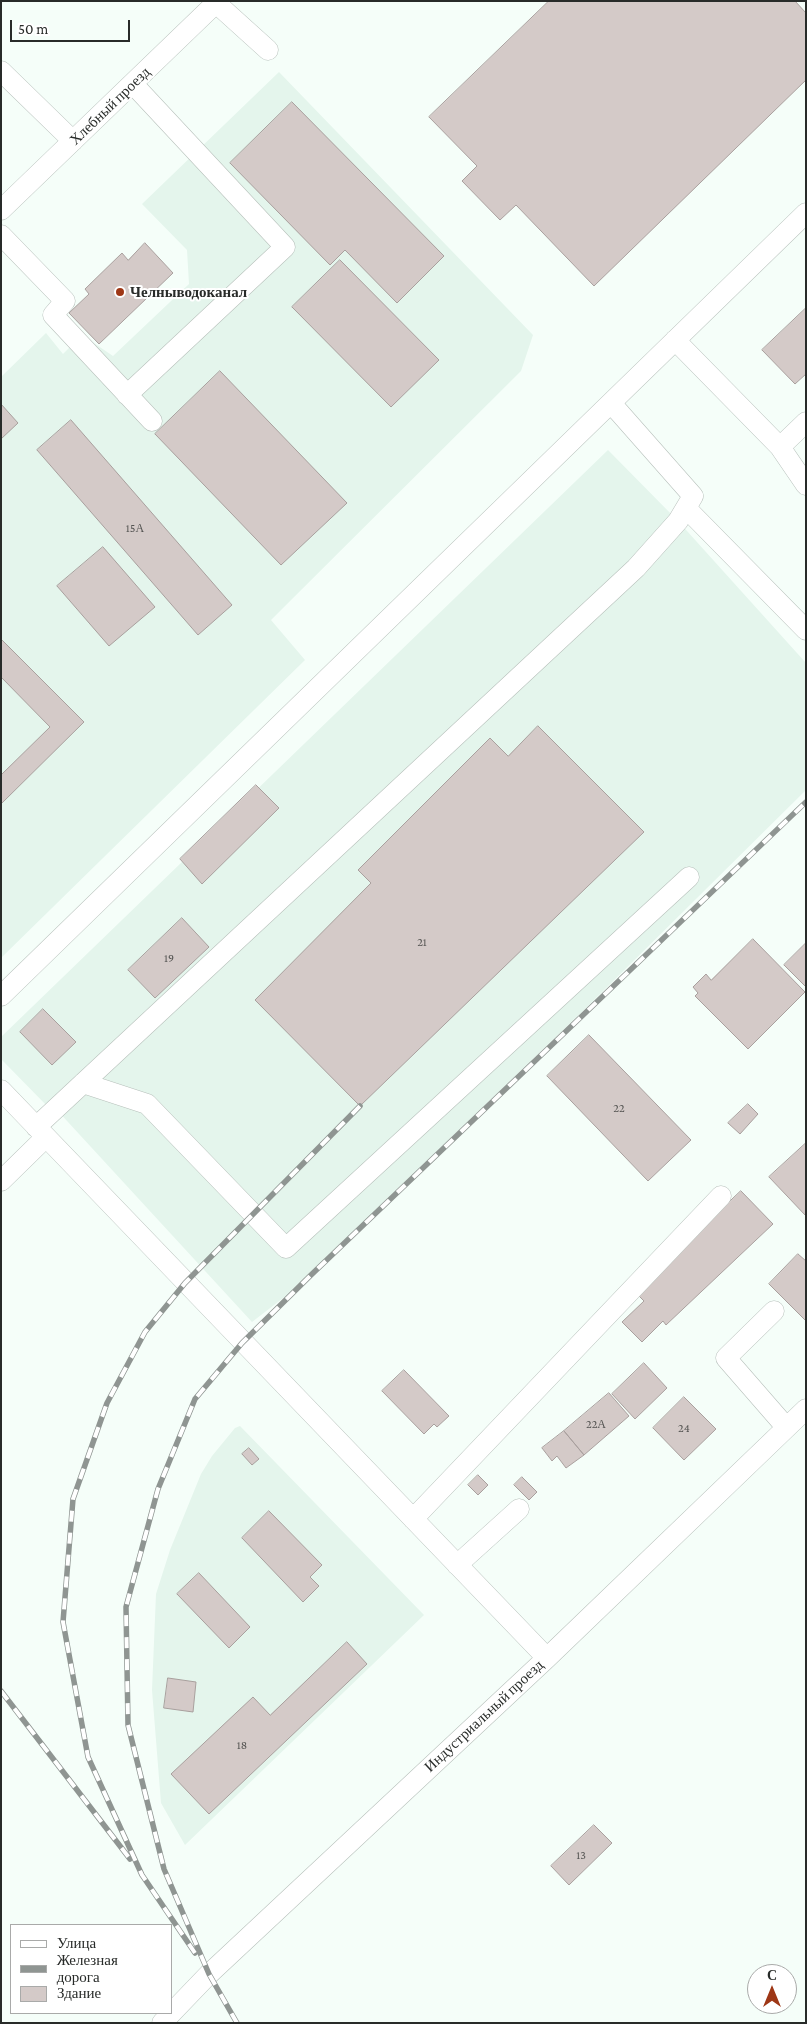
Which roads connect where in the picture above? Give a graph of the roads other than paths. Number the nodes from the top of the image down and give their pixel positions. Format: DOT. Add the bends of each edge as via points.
graph roads {
  1 [pos="217,2"];
  2 [pos="268,50"];
  3 [pos="1,71"];
  4 [pos="133,84"];
  5 [pos="74,141"];
  6 [pos="1,210"];
  7 [pos="806,213"];
  8 [pos="1,235"];
  9 [pos="675,340"];
  10 [pos="127,395"];
  11 [pos="611,403"];
  12 [pos="152,421"];
  13 [pos="806,422"];
  14 [pos="780,447"];
  15 [pos="806,485"];
  16 [pos="686,508"];
  17 [pos="806,630"];
  18 [pos="689,877"];
  19 [pos="1,996"];
  20 [pos="83,1083"];
  21 [pos="4,1098"];
  22 [pos="41,1132"];
  23 [pos="1,1180"];
  24 [pos="721,1196"];
  25 [pos="774,1311"];
  26 [pos="806,1409"];
  27 [pos="786,1427"];
  28 [pos="519,1509"];
  29 [pos="413,1519"];
  30 [pos="457,1565"];
  31 [pos="546,1658"];
  32 [pos="172,2013"];
  1 -- 2 [label="street"];
  1 -- 4 [label="street, Хлебный проезд"];
  3 -- 5 [label="street"];
  4 -- 5 [label="street, Хлебный проезд"];
  4 -- 10 [label="street" via="285,247"];
  5 -- 6 [label="street, Хлебный проезд"];
  7 -- 9 [label="street"];
  8 -- 10 [label="street" via="64,301 53,315"];
  9 -- 11 [label="street"];
  9 -- 14 [label="street"];
  10 -- 12 [label="street"];
  11 -- 16 [label="street" via="693,496"];
  11 -- 19 [label="street"];
  13 -- 14 [label="street"];
  14 -- 15 [label="street"];
  16 -- 17 [label="street"];
  16 -- 20 [label="street" via="636,568"];
  18 -- 20 [label="street" via="286,1248 147,1104"];
  20 -- 22 [label="street"];
  21 -- 22 [label="street"];
  22 -- 23 [label="street"];
  22 -- 29 [label="street"];
  24 -- 29 [label="street"];
  25 -- 27 [label="street" via="726,1358"];
  26 -- 27 [label="street, Индустриальный проезд"];
  27 -- 31 [label="street, Индустриальный проезд"];
  28 -- 30 [label="street"];
  29 -- 30 [label="street"];
  30 -- 31 [label="street"];
  31 -- 32 [label="street, Индустриальный проезд" via="209,1974"];
}
